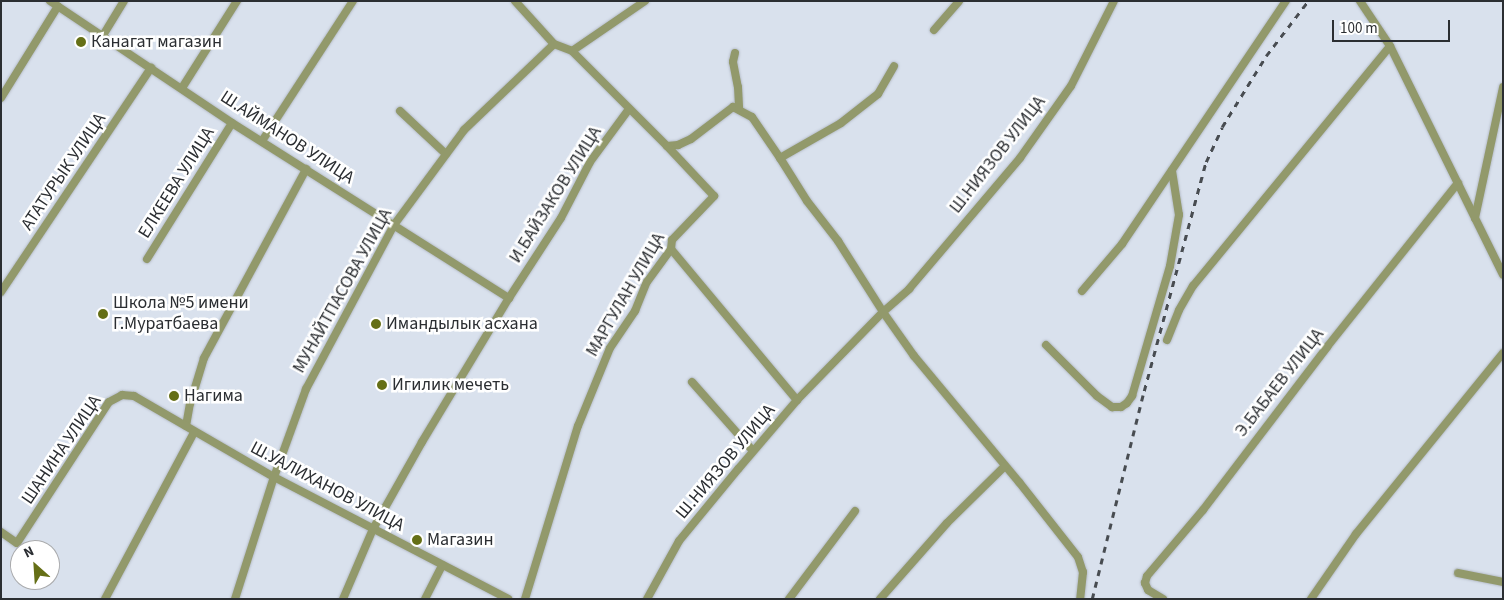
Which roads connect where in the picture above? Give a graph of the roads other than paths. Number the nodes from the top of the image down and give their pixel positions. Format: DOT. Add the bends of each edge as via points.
graph roads {
  1 [pos="50,1"];
  2 [pos="124,1"];
  3 [pos="237,1"];
  4 [pos="353,1"];
  5 [pos="515,1"];
  6 [pos="645,1"];
  7 [pos="959,1"];
  8 [pos="1114,1"];
  9 [pos="1286,1"];
  10 [pos="1360,1"];
  11 [pos="58,6"];
  12 [pos="934,30"];
  13 [pos="102,37"];
  14 [pos="554,44"];
  15 [pos="1390,46"];
  16 [pos="572,51"];
  17 [pos="735,53"];
  18 [pos="894,66"];
  19 [pos="151,68"];
  20 [pos="1503,87"];
  21 [pos="182,88"];
  22 [pos="1,98"];
  23 [pos="738,108"];
  24 [pos="629,109"];
  25 [pos="400,111"];
  26 [pos="232,123"];
  27 [pos="262,141"];
  28 [pos="667,146"];
  29 [pos="446,154"];
  30 [pos="780,158"];
  31 [pos="306,169"];
  32 [pos="1172,171"];
  33 [pos="1458,183"];
  34 [pos="1475,218"];
  35 [pos="394,224"];
  36 [pos="671,249"];
  37 [pos="147,259"];
  38 [pos="1503,275"];
  39 [pos="1082,291"];
  40 [pos="1,292"];
  41 [pos="509,298"];
  42 [pos="883,312"];
  43 [pos="1167,340"];
  44 [pos="1046,345"];
  45 [pos="1503,353"];
  46 [pos="692,382"];
  47 [pos="798,400"];
  48 [pos="186,426"];
  49 [pos="194,432"];
  50 [pos="753,451"];
  51 [pos="1005,466"];
  52 [pos="274,477"];
  53 [pos="855,511"];
  54 [pos="373,529"];
  55 [pos="1,532"];
  56 [pos="442,565"];
  57 [pos="1458,573"];
  58 [pos="1503,582"];
  59 [pos="1315,597"];
  60 [pos="105,599"];
  61 [pos="235,599"];
  62 [pos="343,599"];
  63 [pos="425,599"];
  64 [pos="508,599"];
  65 [pos="526,599"];
  66 [pos="647,599"];
  67 [pos="789,599"];
  68 [pos="880,599"];
  69 [pos="1080,599"];
  70 [pos="1163,599"];
  1 -- 11 [label="street, Ш.АЙМАНОВ УЛИЦА"];
  2 -- 13 [label="street"];
  3 -- 21 [label="street"];
  4 -- 27 [label="street"];
  5 -- 14 [label="street"];
  6 -- 16 [label="street"];
  7 -- 12 [label="street"];
  8 -- 42 [label="street, Ш.НИЯЗОВ УЛИЦА" via="1071,86 1020,158 909,289"];
  9 -- 32 [label="street"];
  10 -- 15 [label="street"];
  11 -- 13 [label="street, Ш.АЙМАНОВ УЛИЦА"];
  11 -- 22 [label="street"];
  13 -- 19 [label="street, Ш.АЙМАНОВ УЛИЦА"];
  14 -- 16 [label="street"];
  14 -- 29 [label="street, МУНАЙТПАСОВА УЛИЦА" via="464,130"];
  15 -- 33 [label="street"];
  15 -- 43 [label="street" via="1193,286"];
  16 -- 24 [label="street"];
  17 -- 23 [label="street"];
  18 -- 30 [label="street" via="878,94 841,123"];
  19 -- 21 [label="street, Ш.АЙМАНОВ УЛИЦА"];
  19 -- 40 [label="street, АТАТУРЫК УЛИЦА"];
  20 -- 34 [label="street"];
  21 -- 26 [label="street, Ш.АЙМАНОВ УЛИЦА"];
  23 -- 28 [label="street" via="733,107 716,118 691,139"];
  23 -- 30 [label="street" via="752,117"];
  24 -- 28 [label="street"];
  24 -- 41 [label="street, И.БАЙЗАКОВ УЛИЦА" via="590,162 561,218"];
  25 -- 29 [label="street"];
  26 -- 27 [label="street, Ш.АЙМАНОВ УЛИЦА"];
  26 -- 37 [label="street, ЕЛКЕЕВА УЛИЦА"];
  27 -- 31 [label="street, Ш.АЙМАНОВ УЛИЦА"];
  28 -- 36 [label="street, МАРГУЛАН УЛИЦА" via="714,196 672,240"];
  29 -- 35 [label="street, МУНАЙТПАСОВА УЛИЦА"];
  30 -- 42 [label="street"];
  31 -- 35 [label="street, Ш.АЙМАНОВ УЛИЦА"];
  31 -- 48 [label="street" via="204,358"];
  32 -- 39 [label="street" via="1122,244"];
  32 -- 44 [label="street" via="1179,215 1173,249 1153,326 1127,403 1122,407 1112,407"];
  33 -- 34 [label="street"];
  33 -- 70 [label="street, Э.БАБАЕВ УЛИЦА" via="1327,346 1203,510 1147,576 1148,590"];
  34 -- 38 [label="street"];
  35 -- 41 [label="street, Ш.АЙМАНОВ УЛИЦА"];
  35 -- 52 [label="street, МУНАЙТПАСОВА УЛИЦА" via="306,389"];
  36 -- 47 [label="street"];
  36 -- 65 [label="street, МАРГУЛАН УЛИЦА" via="647,282 635,311 610,348 592,387"];
  41 -- 54 [label="street, И.БАЙЗАКОВ УЛИЦА"];
  42 -- 47 [label="street, Ш.НИЯЗОВ УЛИЦА"];
  42 -- 51 [label="street" via="914,356"];
  45 -- 59 [label="street" via="1356,534"];
  46 -- 50 [label="street"];
  47 -- 50 [label="street, Ш.НИЯЗОВ УЛИЦА"];
  48 -- 49 [label="street, Ш.УАЛИХАНОВ УЛИЦА"];
  48 -- 55 [label="street, ШАНИНА УЛИЦА" via="134,396 122,395 109,402 18,543"];
  49 -- 52 [label="street, Ш.УАЛИХАНОВ УЛИЦА"];
  49 -- 60 [label="street"];
  50 -- 66 [label="street, Ш.НИЯЗОВ УЛИЦА" via="679,541"];
  51 -- 68 [label="street" via="947,523"];
  51 -- 69 [label="street" via="1078,557 1083,572"];
  52 -- 54 [label="street, Ш.УАЛИХАНОВ УЛИЦА"];
  52 -- 61 [label="street, МУНАЙТПАСОВА УЛИЦА"];
  53 -- 67 [label="street"];
  54 -- 56 [label="street, Ш.УАЛИХАНОВ УЛИЦА"];
  54 -- 62 [label="street, И.БАЙЗАКОВ УЛИЦА"];
  56 -- 63 [label="street"];
  56 -- 64 [label="street, Ш.УАЛИХАНОВ УЛИЦА"];
  57 -- 58 [label="street"];
}
